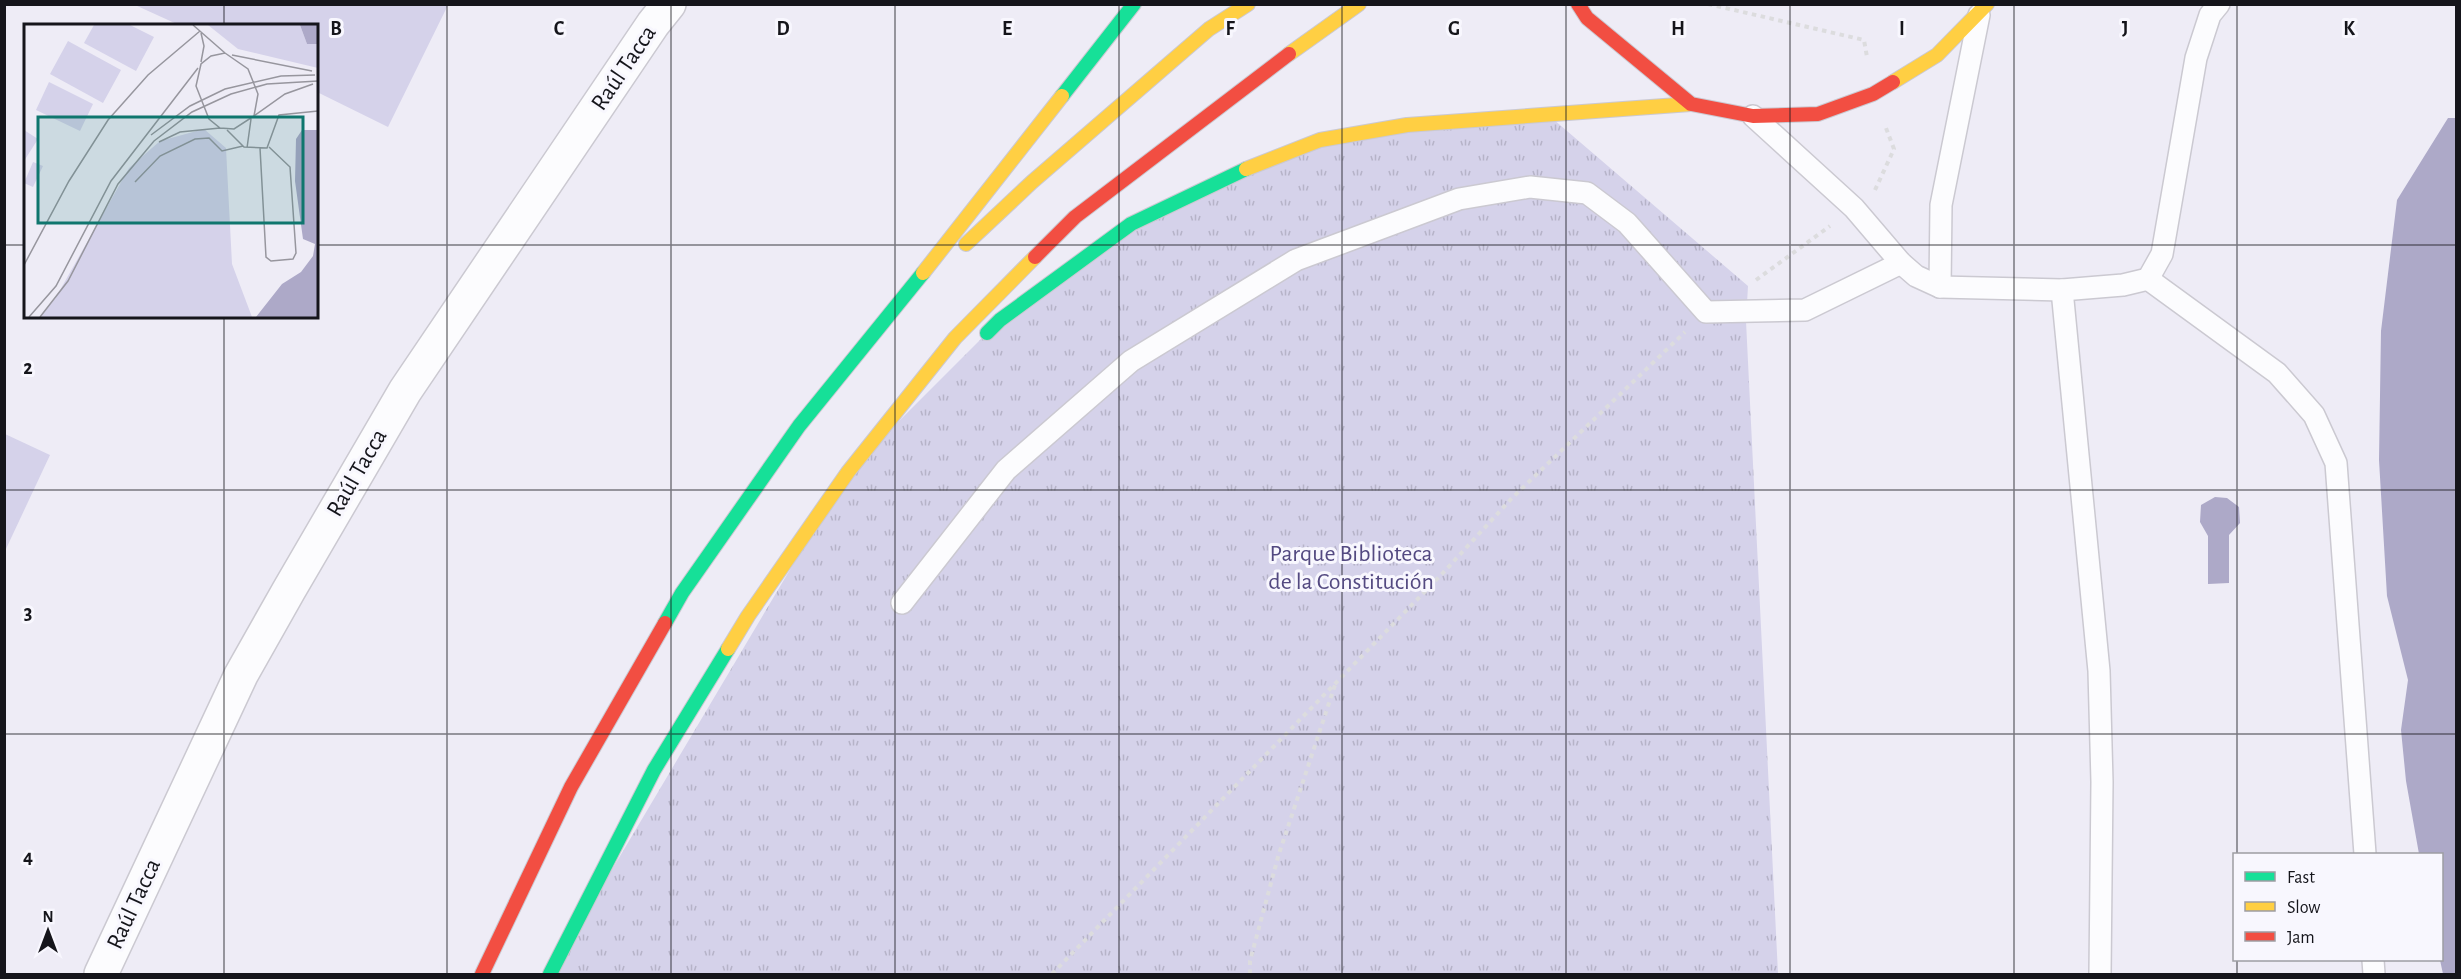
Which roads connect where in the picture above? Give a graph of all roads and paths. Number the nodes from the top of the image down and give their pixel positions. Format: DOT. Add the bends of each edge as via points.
graph roads {
  1 [pos="669,4"];
  2 [pos="1134,4"];
  3 [pos="1248,4"];
  4 [pos="1359,4"];
  5 [pos="1578,4"];
  6 [pos="1708,4"];
  7 [pos="2219,4"];
  8 [pos="1983,10"];
  9 [pos="1873,94"];
  10 [pos="1691,104"];
  11 [pos="1753,116"];
  12 [pos="1854,208"];
  13 [pos="1901,263"];
  14 [pos="2148,279"];
  15 [pos="1940,287"];
  16 [pos="2062,290"];
  17 [pos="1706,312"];
  18 [pos="884,322"];
  19 [pos="974,345"];
  20 [pos="940,379"];
  21 [pos="848,472"];
  22 [pos="902,603"];
  23 [pos="1337,681"];
  24 [pos="2365,853"];
  25 [pos="101,975"];
  26 [pos="482,975"];
  27 [pos="550,975"];
  28 [pos="1052,975"];
  29 [pos="1250,975"];
  30 [pos="2100,975"];
  1 -- 25 [label="street, Raúl Tacca" via="399,401 241,675"];
  2 -- 18 [label="main road"];
  3 -- 18 [label="main road" via="1209,29 1032,182"];
  4 -- 21 [label="main road" via="1252,80 1075,217 955,338"];
  5 -- 10 [label="main road" via="1587,18"];
  6 -- 9 [label="path" via="1864,40"];
  7 -- 14 [label="lane" via="2210,15 2196,58 2162,254"];
  8 -- 9 [label="main road" via="1937,55"];
  8 -- 15 [label="lane" via="1941,205"];
  9 -- 11 [label="main road" via="1818,114"];
  9 -- 12 [label="path" via="1894,149 1874,193"];
  10 -- 11 [label="main road"];
  10 -- 19 [label="main road" via="1407,125 1320,141 1231,175 1131,224 1000,320"];
  11 -- 12 [label="lane"];
  12 -- 13 [label="lane"];
  12 -- 17 [label="path"];
  13 -- 15 [label="lane" via="1916,276"];
  13 -- 17 [label="lane" via="1805,310"];
  14 -- 16 [label="lane"];
  14 -- 24 [label="lane" via="2277,373 2314,416 2336,463"];
  15 -- 16 [label="lane"];
  16 -- 30 [label="lane" via="2099,670"];
  17 -- 22 [label="lane" via="1627,223 1587,193 1530,187 1459,199 1296,260 1131,361 1006,470"];
  17 -- 23 [label="path" via="1512,498"];
  18 -- 26 [label="main road" via="799,426 682,593 571,787"];
  20 -- 21 [label="main road"];
  21 -- 27 [label="main road" via="748,616 654,770"];
  23 -- 28 [label="path"];
  23 -- 29 [label="path" via="1278,857 1250,961"];
}
